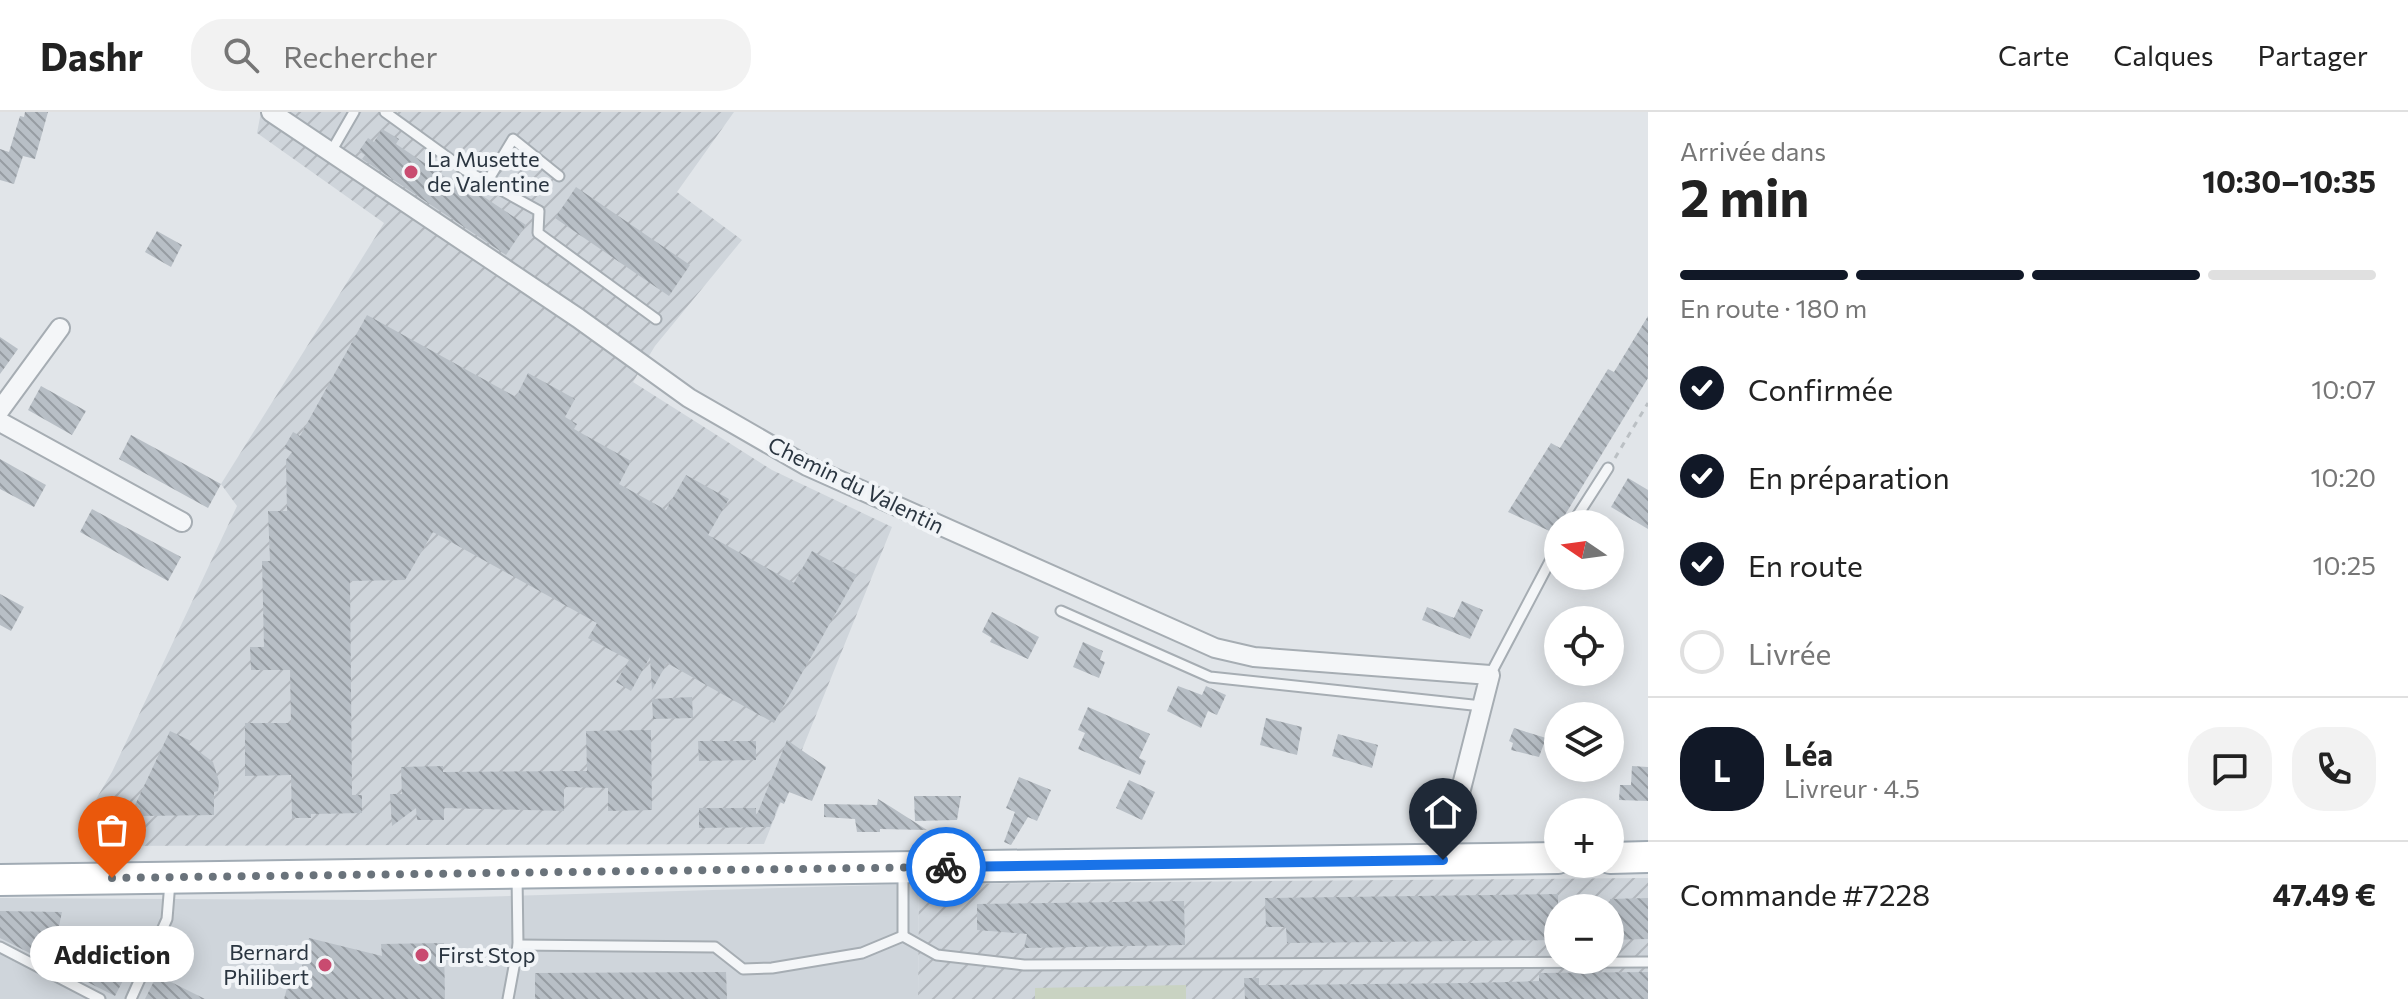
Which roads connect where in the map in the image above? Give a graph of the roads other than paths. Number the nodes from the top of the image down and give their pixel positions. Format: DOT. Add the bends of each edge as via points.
graph roads {
  1 [pos="271,112"];
  2 [pos="354,112"];
  3 [pos="385,112"];
  4 [pos="332,150"];
  5 [pos="559,176"];
  6 [pos="487,182"];
  7 [pos="656,319"];
  8 [pos="60,328"];
  9 [pos="0,410"];
  10 [pos="0,422"];
  11 [pos="1608,468"];
  12 [pos="1581,510"];
  13 [pos="182,522"];
  14 [pos="1544,573"];
  15 [pos="1061,611"];
  16 [pos="1490,675"];
  17 [pos="1482,702"];
  18 [pos="1648,857"];
  19 [pos="1544,858"];
  20 [pos="1624,858"];
  21 [pos="1443,860"];
  22 [pos="903,867"];
  23 [pos="517,873"];
  24 [pos="170,878"];
  25 [pos="0,880"];
  26 [pos="903,936"];
  27 [pos="518,945"];
  28 [pos="0,947"];
  29 [pos="1648,962"];
  30 [pos="100,999"];
  31 [pos="131,999"];
  32 [pos="508,999"];
  1 -- 4 [label="street, Chemin du Valentin"];
  2 -- 4 [label="lane"];
  3 -- 6 [label="lane"];
  4 -- 16 [label="street, Chemin du Valentin" via="689,398 807,466 900,509 1215,648 1254,657"];
  5 -- 6 [label="lane" via="513,139"];
  6 -- 7 [label="lane" via="539,211 538,233"];
  8 -- 9 [label="street"];
  10 -- 13 [label="street"];
  11 -- 12 [label="lane"];
  14 -- 16 [label="lane"];
  15 -- 17 [label="lane" via="1210,677"];
  16 -- 17 [label="street"];
  17 -- 21 [label="street"];
  18 -- 20 [label="main road"];
  19 -- 21 [label="main road"];
  21 -- 22 [label="main road"];
  22 -- 23 [label="main road"];
  22 -- 26 [label="lane"];
  23 -- 24 [label="main road"];
  23 -- 27 [label="lane"];
  24 -- 25 [label="main road"];
  24 -- 31 [label="lane" via="167,919"];
  26 -- 27 [label="lane" via="862,953 758,969 743,969 715,947"];
  26 -- 29 [label="lane" via="937,955 1024,965"];
  27 -- 32 [label="lane"];
  28 -- 30 [label="lane"];
}
